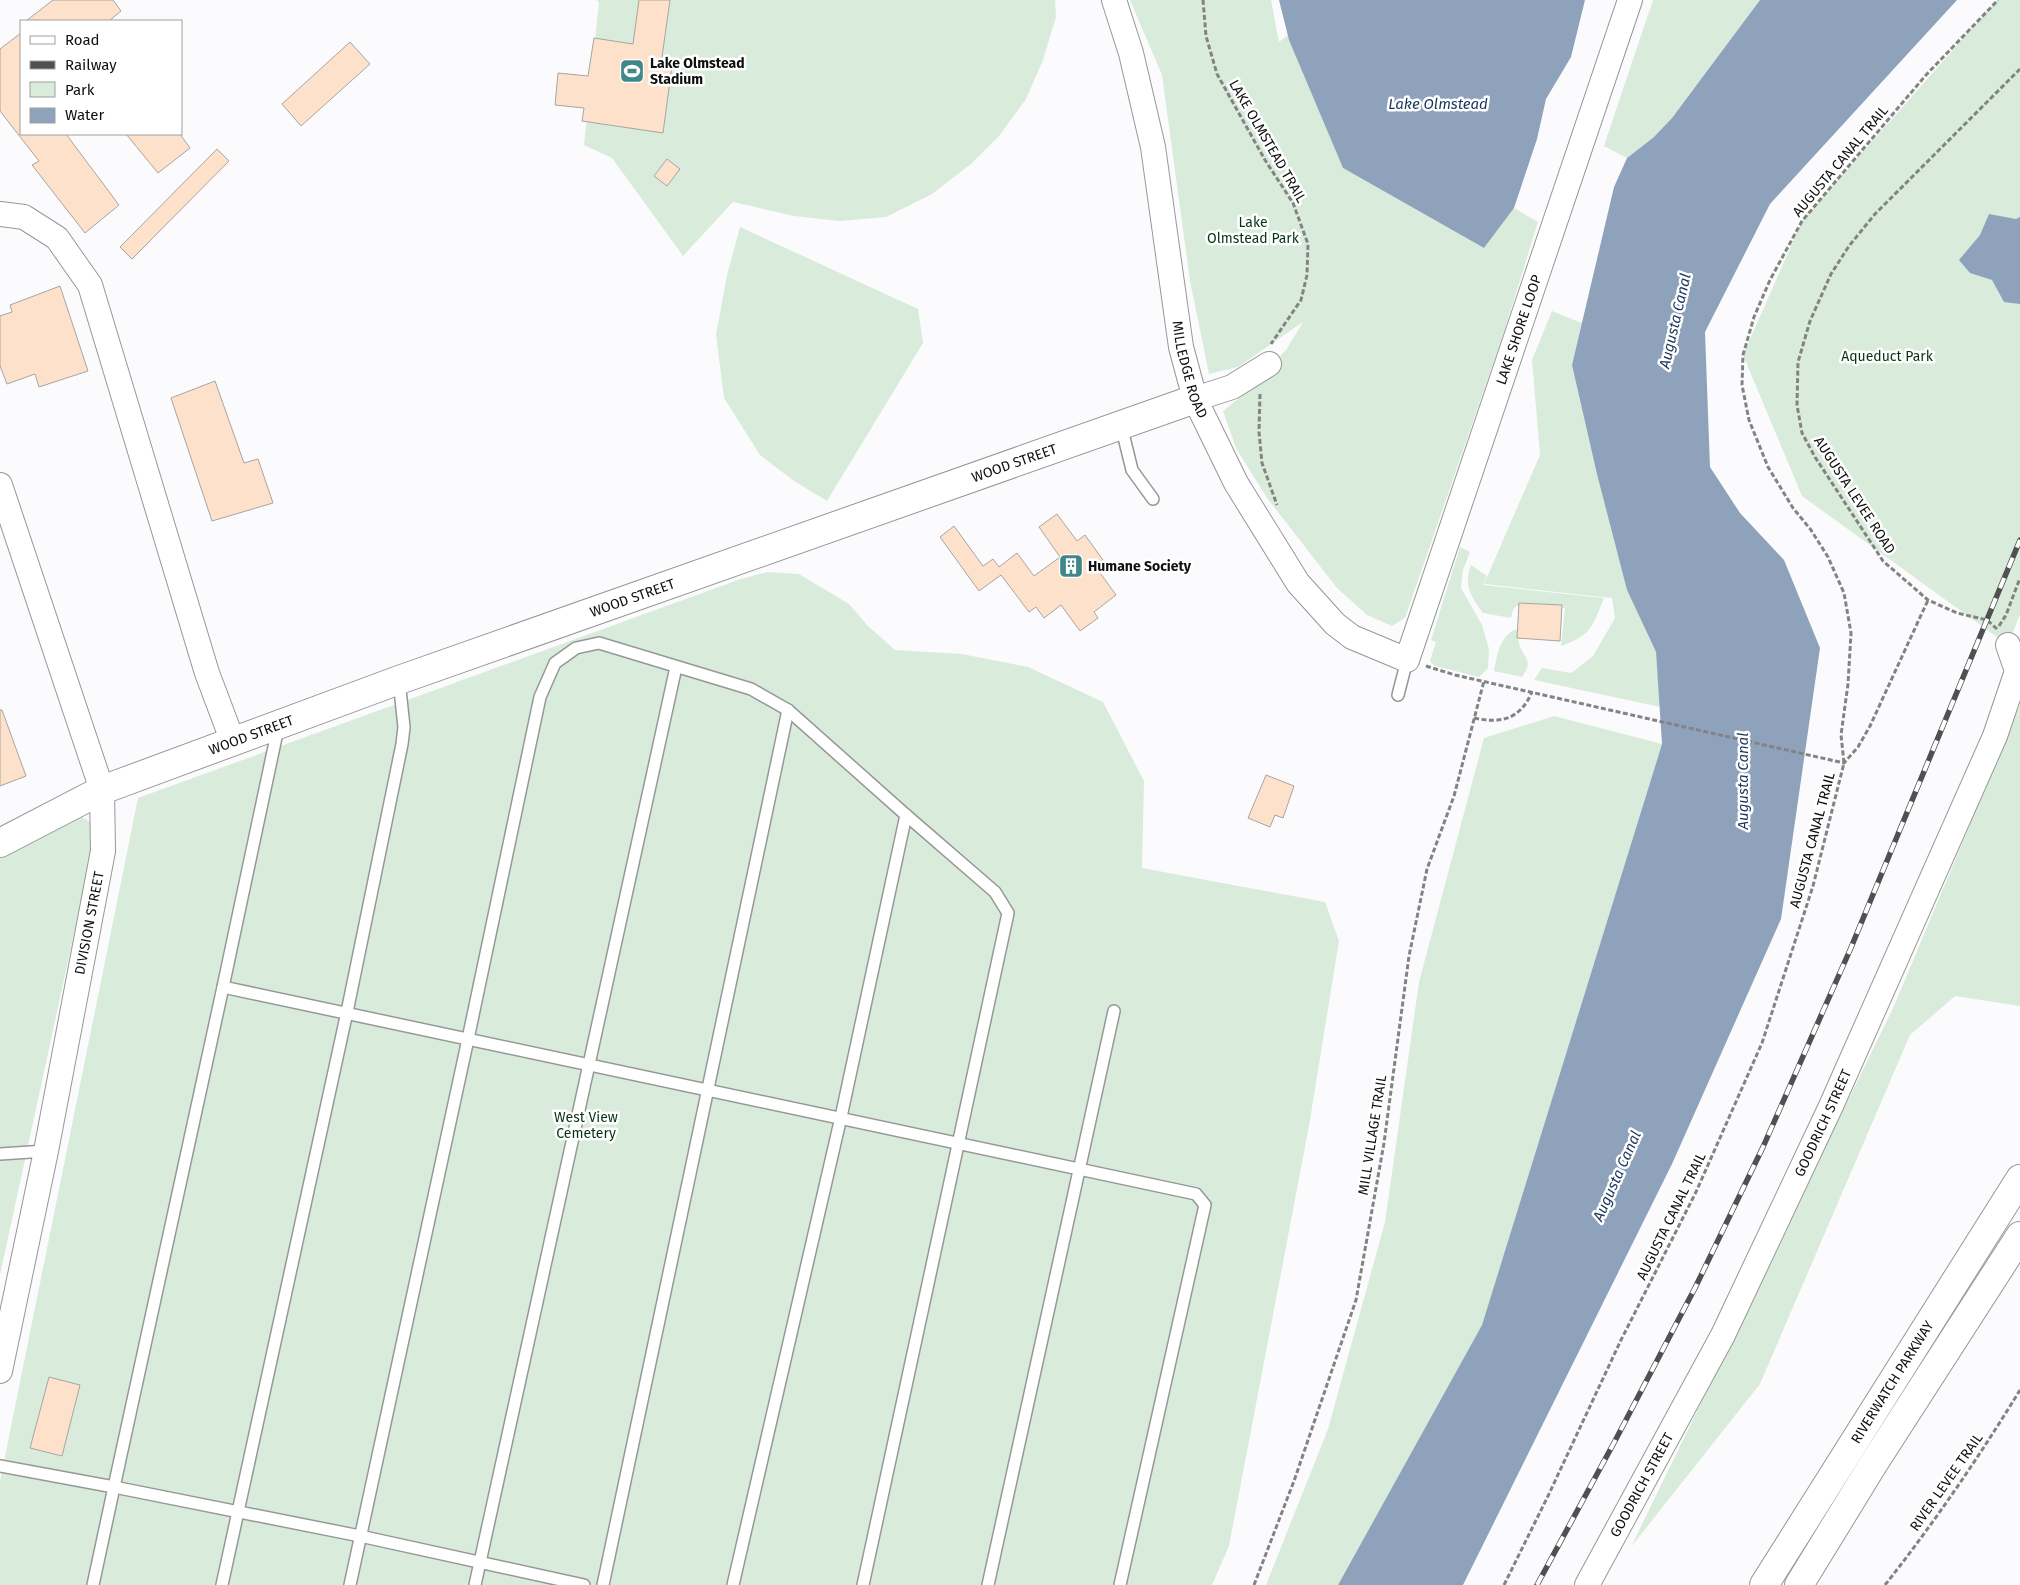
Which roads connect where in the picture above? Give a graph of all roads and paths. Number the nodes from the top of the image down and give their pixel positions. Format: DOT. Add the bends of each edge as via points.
graph roads {
  1 [pos="1114,0"];
  2 [pos="1203,0"];
  3 [pos="1630,0"];
  4 [pos="1998,0"];
  5 [pos="2020,69"];
  6 [pos="0,214"];
  7 [pos="1270,354"];
  8 [pos="1195,399"];
  9 [pos="1121,425"];
  10 [pos="0,485"];
  11 [pos="1153,498"];
  12 [pos="1279,510"];
  13 [pos="2020,578"];
  14 [pos="1928,600"];
  15 [pos="2003,637"];
  16 [pos="1416,659"];
  17 [pos="676,666"];
  18 [pos="399,680"];
  19 [pos="1484,681"];
  20 [pos="1532,692"];
  21 [pos="1398,695"];
  22 [pos="788,710"];
  23 [pos="1474,718"];
  24 [pos="278,726"];
  25 [pos="233,742"];
  26 [pos="1844,763"];
  27 [pos="102,790"];
  28 [pos="906,816"];
  29 [pos="0,843"];
  30 [pos="223,987"];
  31 [pos="1114,1010"];
  32 [pos="347,1012"];
  33 [pos="468,1039"];
  34 [pos="589,1064"];
  35 [pos="707,1089"];
  36 [pos="841,1117"];
  37 [pos="957,1142"];
  38 [pos="46,1151"];
  39 [pos="0,1154"];
  40 [pos="1080,1168"];
  41 [pos="2020,1179"];
  42 [pos="2020,1236"];
  43 [pos="0,1371"];
  44 [pos="2020,1390"];
  45 [pos="0,1466"];
  46 [pos="114,1487"];
  47 [pos="239,1513"];
  48 [pos="360,1536"];
  49 [pos="479,1562"];
  50 [pos="93,1585"];
  51 [pos="222,1585"];
  52 [pos="350,1585"];
  53 [pos="475,1585"];
  54 [pos="584,1585"];
  55 [pos="602,1585"];
  56 [pos="732,1585"];
  57 [pos="863,1585"];
  58 [pos="988,1585"];
  59 [pos="1120,1585"];
  60 [pos="1254,1585"];
  61 [pos="1504,1585"];
  62 [pos="1587,1585"];
  63 [pos="1764,1585"];
  64 [pos="1799,1585"];
  65 [pos="1885,1585"];
  1 -- 8 [label="street, MILLEDGE ROAD" via="1131,53 1153,147 1181,347"];
  2 -- 7 [label="path, LAKE OLMSTEAD TRAIL" via="1206,36 1217,74 1293,203 1308,244 1307,275 1300,300"];
  3 -- 16 [label="street, LAKE SHORE LOOP"];
  4 -- 26 [label="path, AUGUSTA CANAL TRAIL" via="1926,75 1802,221 1770,280 1743,354 1742,385 1750,420 1768,467 1828,557 1844,593 1851,633 1841,735"];
  5 -- 14 [label="path, AUGUSTA LEVEE ROAD" via="1875,214 1849,246 1831,274 1810,321 1798,362 1797,405 1802,433 1882,561"];
  6 -- 25 [label="street" via="24,217 57,238 90,285 207,673"];
  7 -- 8 [label="street, WOOD STREET" via="1232,387"];
  7 -- 12 [label="path, LAKE OLMSTEAD TRAIL" via="1260,395 1259,432 1262,463"];
  8 -- 9 [label="street, WOOD STREET"];
  8 -- 16 [label="street, MILLEDGE ROAD" via="1236,483 1298,583 1335,624 1352,637"];
  9 -- 11 [label="lane" via="1132,470"];
  9 -- 18 [label="street, WOOD STREET"];
  10 -- 27 [label="street, DIVISION STREET"];
  13 -- 15 [label="path" via="2006,615"];
  14 -- 15 [label="path, AUGUSTA LEVEE ROAD" via="1957,613 1987,620"];
  14 -- 26 [label="path" via="1870,726"];
  15 -- 62 [label="street, GOODRICH STREET" via="2016,671 1994,736 1831,1106 1723,1335"];
  16 -- 19 [label="path" via="1424,665"];
  16 -- 21 [label="lane"];
  17 -- 22 [label="lane" via="751,689"];
  17 -- 33 [label="lane" via="599,643 576,648 555,663 540,697"];
  17 -- 34 [label="lane"];
  18 -- 24 [label="street, WOOD STREET"];
  18 -- 32 [label="lane" via="404,727 402,744"];
  19 -- 20 [label="path"];
  19 -- 23 [label="path, MILL VILLAGE TRAIL"];
  20 -- 23 [label="path" via="1526,705 1514,716 1494,721"];
  20 -- 26 [label="path"];
  22 -- 28 [label="lane"];
  22 -- 35 [label="lane"];
  23 -- 60 [label="path, MILL VILLAGE TRAIL" via="1454,796 1427,869 1409,956 1384,1142 1356,1300 1294,1481"];
  24 -- 25 [label="street, WOOD STREET"];
  24 -- 30 [label="lane"];
  25 -- 27 [label="street, WOOD STREET"];
  26 -- 61 [label="path, AUGUSTA CANAL TRAIL" via="1813,886 1762,1043 1696,1192"];
  27 -- 29 [label="street, WOOD STREET"];
  27 -- 38 [label="street, DIVISION STREET" via="103,851"];
  28 -- 36 [label="lane"];
  28 -- 37 [label="lane" via="995,892 1008,913"];
  30 -- 32 [label="lane"];
  30 -- 46 [label="lane"];
  31 -- 40 [label="lane"];
  32 -- 33 [label="lane"];
  32 -- 47 [label="lane"];
  33 -- 34 [label="lane"];
  33 -- 48 [label="lane"];
  34 -- 35 [label="lane"];
  34 -- 49 [label="lane"];
  35 -- 36 [label="lane"];
  35 -- 55 [label="lane"];
  36 -- 37 [label="lane"];
  36 -- 56 [label="lane"];
  37 -- 40 [label="lane"];
  37 -- 57 [label="lane"];
  38 -- 39 [label="lane"];
  38 -- 43 [label="street, DIVISION STREET"];
  40 -- 58 [label="lane"];
  40 -- 59 [label="lane" via="1196,1194 1205,1205"];
  41 -- 63 [label="street, RIVERWATCH PARKWAY"];
  42 -- 64 [label="street, RIVERWATCH PARKWAY"];
  44 -- 65 [label="path, RIVER LEVEE TRAIL" via="1991,1437"];
  45 -- 46 [label="lane"];
  46 -- 47 [label="lane"];
  46 -- 50 [label="lane"];
  47 -- 48 [label="lane"];
  47 -- 51 [label="lane"];
  48 -- 49 [label="lane"];
  48 -- 52 [label="lane"];
  49 -- 53 [label="lane"];
  49 -- 54 [label="lane"];
}
